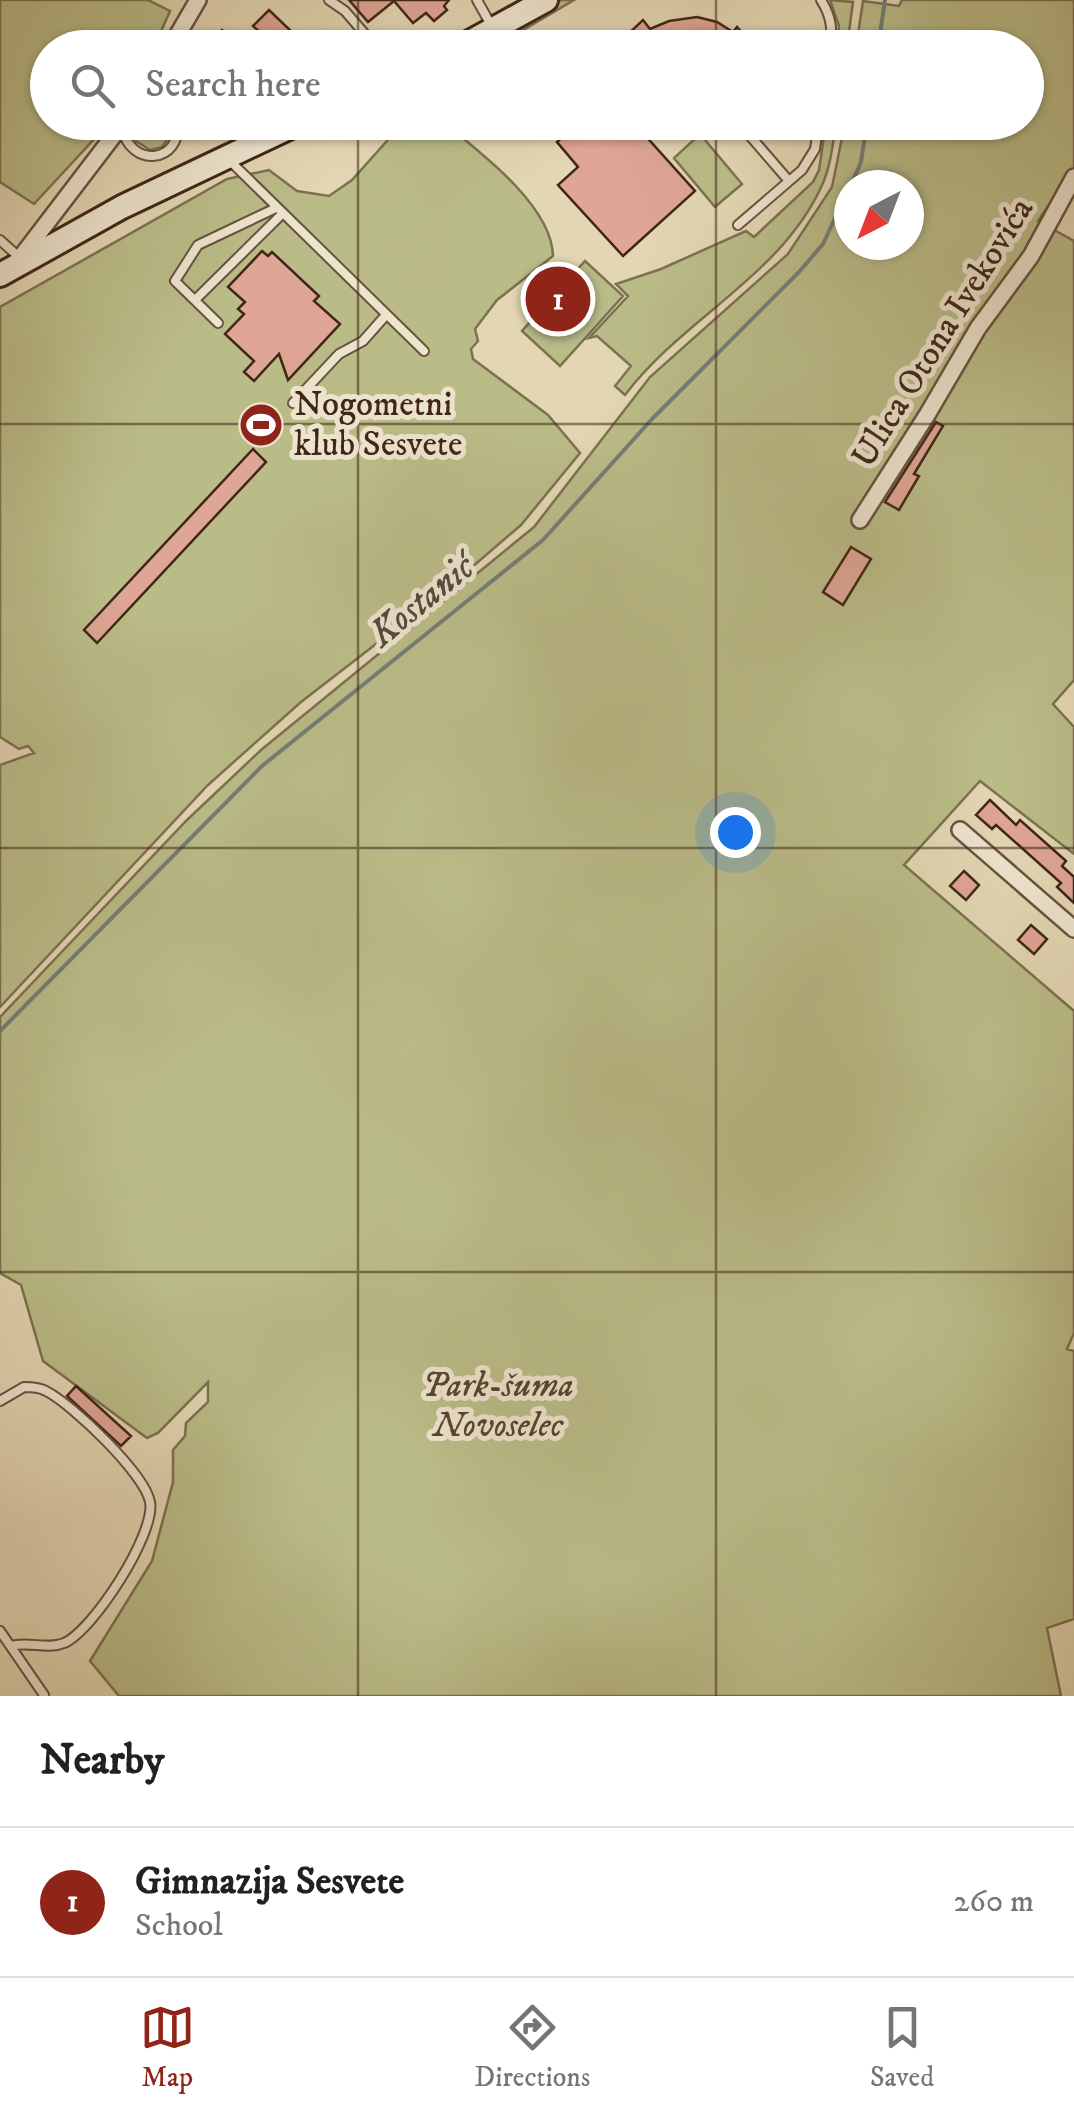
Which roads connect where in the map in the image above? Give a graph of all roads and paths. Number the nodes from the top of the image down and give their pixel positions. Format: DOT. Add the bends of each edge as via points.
graph roads {
  1 [pos="198,0"];
  2 [pos="329,0"];
  3 [pos="477,0"];
  4 [pos="546,0"];
  5 [pos="821,0"];
  6 [pos="494,29"];
  7 [pos="180,30"];
  8 [pos="361,30"];
  9 [pos="833,30"];
  10 [pos="110,140"];
  11 [pos="124,140"];
  12 [pos="174,140"];
  13 [pos="264,140"];
  14 [pos="754,140"];
  15 [pos="816,140"];
  16 [pos="226,158"];
  17 [pos="1074,177"];
  18 [pos="790,181"];
  19 [pos="278,211"];
  20 [pos="247,221"];
  21 [pos="738,225"];
  22 [pos="258,237"];
  23 [pos="0,240"];
  24 [pos="12,266"];
  25 [pos="194,300"];
  26 [pos="386,315"];
  27 [pos="218,323"];
  28 [pos="424,351"];
  29 [pos="293,403"];
  30 [pos="860,520"];
  31 [pos="960,830"];
  32 [pos="1074,928"];
  33 [pos="0,1401"];
  34 [pos="0,1631"];
  35 [pos="11,1646"];
  36 [pos="44,1695"];
  1 -- 7 [label="street"];
  2 -- 8 [label="lane"];
  3 -- 6 [label="lane"];
  4 -- 6 [label="main road"];
  5 -- 9 [label="lane"];
  10 -- 24 [label="street"];
  11 -- 12 [label="lane" via="146,157 161,155"];
  13 -- 16 [label="main road"];
  14 -- 18 [label="lane"];
  15 -- 18 [label="lane"];
  16 -- 19 [label="lane"];
  16 -- 24 [label="main road"];
  17 -- 30 [label="street, Ulica Otona Ivekovića" via="1031,256 978,328"];
  18 -- 21 [label="lane"];
  19 -- 20 [label="lane"];
  19 -- 22 [label="lane"];
  19 -- 26 [label="lane"];
  20 -- 22 [label="lane"];
  20 -- 25 [label="lane" via="198,245 175,280"];
  22 -- 25 [label="lane"];
  23 -- 24 [label="lane"];
  25 -- 27 [label="lane"];
  26 -- 28 [label="lane"];
  26 -- 29 [label="lane"];
  31 -- 32 [label="street"];
  33 -- 35 [label="lane" via="24,1387 62,1402 134,1471 151,1513 125,1570 78,1634 60,1646"];
  34 -- 35 [label="lane"];
  35 -- 36 [label="lane"];
}
